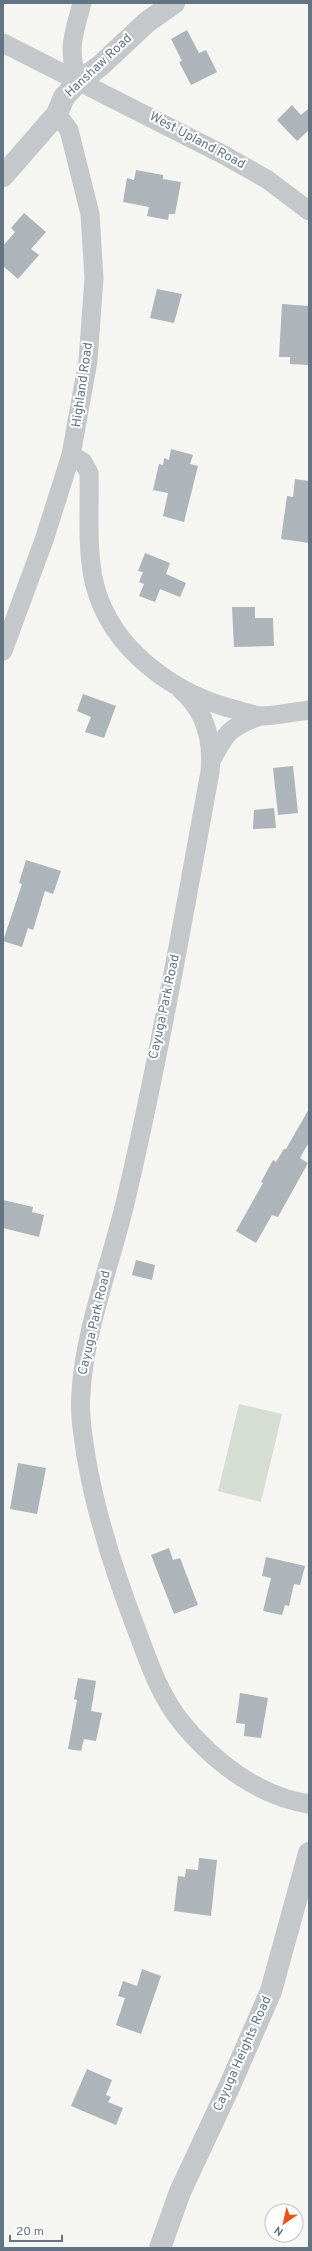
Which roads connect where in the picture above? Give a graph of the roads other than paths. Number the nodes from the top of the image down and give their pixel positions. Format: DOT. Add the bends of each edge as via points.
graph roads {
  1 [pos="82,3"];
  2 [pos="174,3"];
  3 [pos="3,43"];
  4 [pos="78,82"];
  5 [pos="57,114"];
  6 [pos="3,176"];
  7 [pos="309,211"];
  8 [pos="71,455"];
  9 [pos="3,651"];
  10 [pos="180,689"];
  11 [pos="309,710"];
  12 [pos="260,716"];
  13 [pos="211,761"];
  14 [pos="309,1804"];
  15 [pos="309,1853"];
  16 [pos="160,2248"];
  1 -- 4 [label="street" via="71,43 73,66"];
  2 -- 4 [label="street, Hanshaw Road" via="147,22 100,66"];
  3 -- 4 [label="street, West Upland Road"];
  4 -- 5 [label="street, Hanshaw Road" via="64,97"];
  4 -- 7 [label="street, West Upland Road" via="224,154 268,180"];
  5 -- 6 [label="street, Hanshaw Road"];
  5 -- 8 [label="street, Highland Road" via="69,130 74,145 90,214 94,244 88,361"];
  8 -- 9 [label="street, Highland Road" via="44,540"];
  8 -- 10 [label="street" via="83,462 89,473 89,556 101,605 131,650"];
  10 -- 12 [label="street" via="218,706"];
  10 -- 13 [label="street, Cayuga Park Road" via="197,708 208,728"];
  11 -- 12 [label="street"];
  12 -- 13 [label="street, Cayuga Park Road" via="230,729"];
  13 -- 14 [label="street, Cayuga Park Road" via="177,950 126,1199 86,1350 80,1397 83,1433 94,1500 113,1565 159,1690 182,1722 214,1756 234,1772 282,1798"];
  15 -- 16 [label="street, Cayuga Heights Road" via="271,1992 180,2192"];
}
